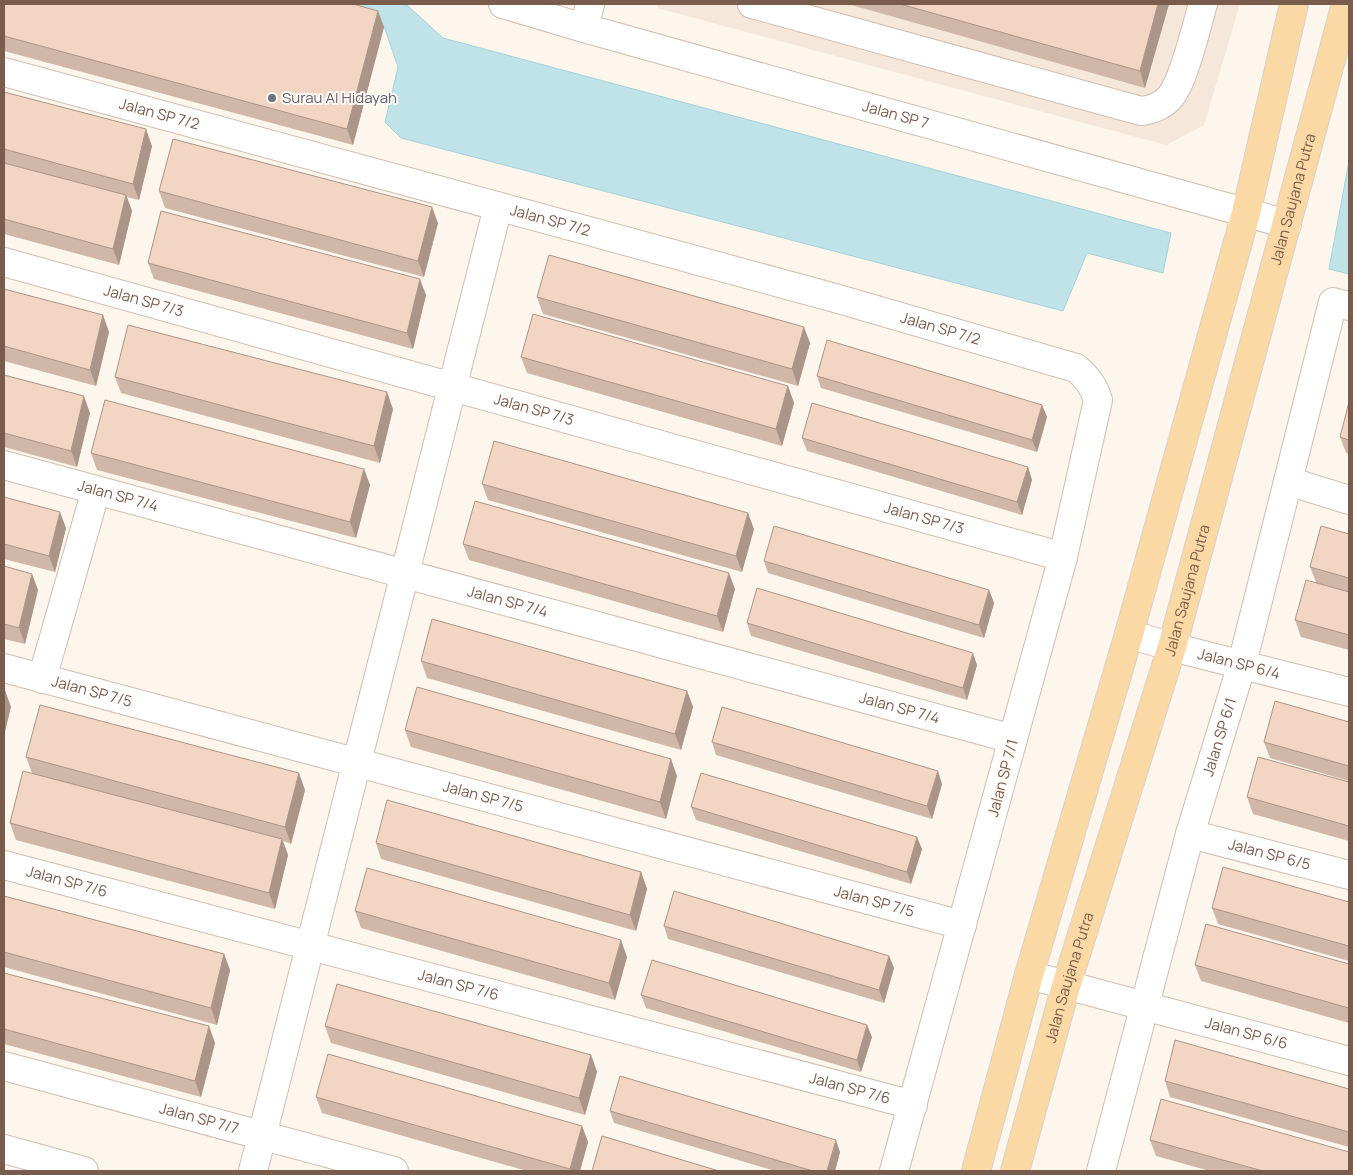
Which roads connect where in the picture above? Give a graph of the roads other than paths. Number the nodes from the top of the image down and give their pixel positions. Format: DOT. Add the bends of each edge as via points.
graph roads {
  1 [pos="503,4"];
  2 [pos="752,4"];
  3 [pos="1203,4"];
  4 [pos="1294,4"];
  5 [pos="1346,4"];
  6 [pos="587,16"];
  7 [pos="4,72"];
  8 [pos="267,114"];
  9 [pos="261,142"];
  10 [pos="498,207"];
  11 [pos="1246,213"];
  12 [pos="1287,224"];
  13 [pos="4,262"];
  14 [pos="1341,304"];
  15 [pos="1091,382"];
  16 [pos="452,387"];
  17 [pos="4,465"];
  18 [pos="1288,481"];
  19 [pos="96,490"];
  20 [pos="1349,500"];
  21 [pos="1063,558"];
  22 [pos="405,574"];
  23 [pos="1129,634"];
  24 [pos="1172,647"];
  25 [pos="1242,664"];
  26 [pos="4,668"];
  27 [pos="42,679"];
  28 [pos="1349,692"];
  29 [pos="1013,739"];
  30 [pos="357,763"];
  31 [pos="1190,834"];
  32 [pos="4,865"];
  33 [pos="1349,876"];
  34 [pos="962,925"];
  35 [pos="310,946"];
  36 [pos="1029,975"];
  37 [pos="1066,986"];
  38 [pos="1144,1006"];
  39 [pos="1349,1061"];
  40 [pos="4,1066"];
  41 [pos="913,1105"];
  42 [pos="262,1135"];
  43 [pos="4,1150"];
  44 [pos="84,1171"];
  45 [pos="253,1171"];
  46 [pos="394,1171"];
  47 [pos="894,1171"];
  48 [pos="976,1171"];
  49 [pos="1015,1171"];
  50 [pos="1101,1171"];
  1 -- 6 [label="street, Jalan SP 7"];
  2 -- 3 [label="street" via="1141,111 1153,109 1170,96 1179,82"];
  4 -- 11 [label="main road"];
  5 -- 12 [label="main road, Jalan Saujana Putra"];
  6 -- 11 [label="street, Jalan SP 7"];
  7 -- 9 [label="street, Jalan SP 7/2"];
  8 -- 9 [label="street"];
  9 -- 10 [label="street, Jalan SP 7/2"];
  10 -- 15 [label="street, Jalan SP 7/2" via="836,298 1076,368"];
  10 -- 16 [label="street"];
  11 -- 12 [label="street, Jalan SP 7"];
  11 -- 23 [label="main road"];
  12 -- 24 [label="main road, Jalan Saujana Putra"];
  13 -- 16 [label="street, Jalan SP 7/3"];
  14 -- 18 [label="street, Jalan SP 6/1"];
  15 -- 21 [label="street, Jalan SP 7/1" via="1098,400"];
  16 -- 21 [label="street, Jalan SP 7/3"];
  16 -- 22 [label="street"];
  17 -- 19 [label="street, Jalan SP 7/4"];
  18 -- 20 [label="street"];
  18 -- 25 [label="street, Jalan SP 6/1"];
  19 -- 22 [label="street, Jalan SP 7/4"];
  19 -- 27 [label="street"];
  21 -- 29 [label="street, Jalan SP 7/1"];
  22 -- 29 [label="street, Jalan SP 7/4"];
  22 -- 30 [label="street"];
  23 -- 24 [label="street, Jalan SP 6/4"];
  23 -- 36 [label="main road"];
  24 -- 25 [label="street, Jalan SP 6/4"];
  24 -- 37 [label="main road, Jalan Saujana Putra"];
  25 -- 28 [label="street, Jalan SP 6/4"];
  25 -- 31 [label="street, Jalan SP 6/1"];
  26 -- 27 [label="street, Jalan SP 7/5"];
  27 -- 30 [label="street, Jalan SP 7/5"];
  29 -- 34 [label="street, Jalan SP 7/1"];
  30 -- 34 [label="street, Jalan SP 7/5"];
  30 -- 35 [label="street"];
  31 -- 33 [label="street, Jalan SP 6/5"];
  31 -- 38 [label="street, Jalan SP 6/1"];
  32 -- 35 [label="street, Jalan SP 7/6"];
  34 -- 41 [label="street, Jalan SP 7/1"];
  35 -- 41 [label="street, Jalan SP 7/6"];
  35 -- 42 [label="street"];
  36 -- 37 [label="street, Jalan SP 6/6"];
  36 -- 48 [label="main road"];
  37 -- 38 [label="street, Jalan SP 6/6"];
  37 -- 49 [label="main road, Jalan Saujana Putra"];
  38 -- 39 [label="street, Jalan SP 6/6"];
  38 -- 50 [label="street, Jalan SP 6/1"];
  40 -- 42 [label="street, Jalan SP 7/7"];
  41 -- 47 [label="street, Jalan SP 7/1"];
  42 -- 45 [label="street"];
  42 -- 46 [label="street, Jalan SP 7/7"];
  43 -- 44 [label="street"];
}
